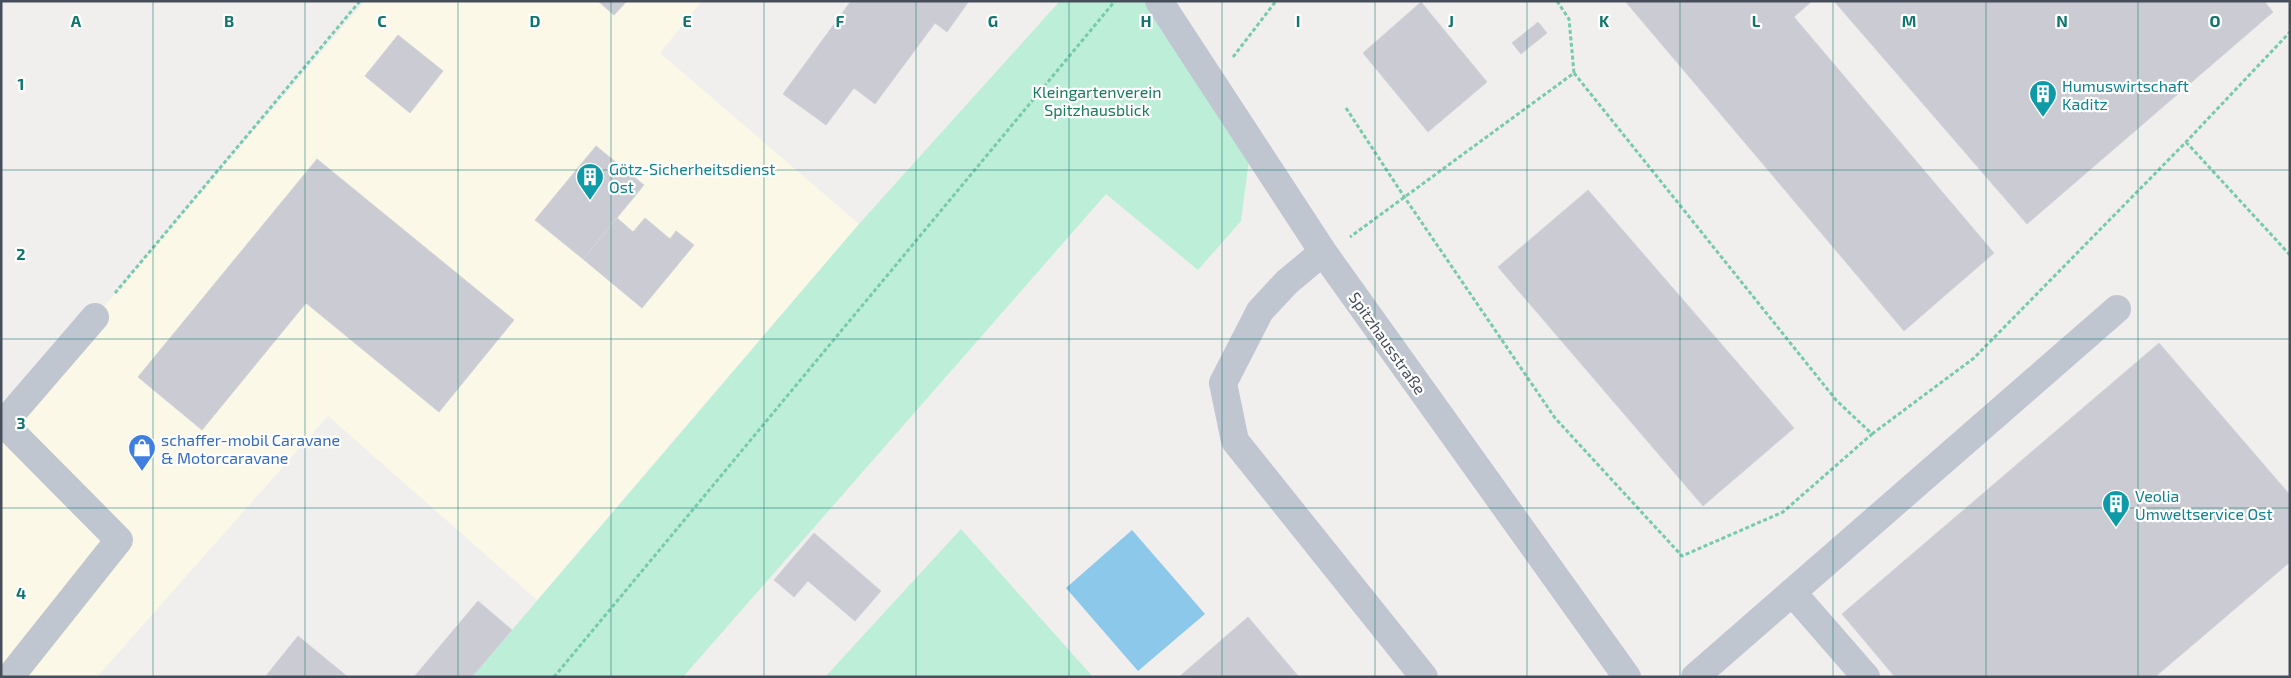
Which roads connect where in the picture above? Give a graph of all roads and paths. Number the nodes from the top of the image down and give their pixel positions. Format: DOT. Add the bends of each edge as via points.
graph roads {
  1 [pos="360,1"];
  2 [pos="1115,1"];
  3 [pos="1159,1"];
  4 [pos="1276,1"];
  5 [pos="1556,1"];
  6 [pos="2290,32"];
  7 [pos="1574,73"];
  8 [pos="1212,83"];
  9 [pos="1346,108"];
  10 [pos="2186,142"];
  11 [pos="1405,198"];
  12 [pos="1323,252"];
  13 [pos="2290,255"];
  14 [pos="2117,309"];
  15 [pos="95,317"];
  16 [pos="2,425"];
  17 [pos="1872,434"];
  18 [pos="1792,592"];
  19 [pos="10,677"];
  20 [pos="554,677"];
  21 [pos="1424,677"];
  22 [pos="1627,677"];
  23 [pos="1695,677"];
  24 [pos="1866,677"];
  1 -- 15 [label="path"];
  2 -- 20 [label="path"];
  3 -- 8 [label="street, Spitzhausstraße"];
  4 -- 8 [label="path"];
  5 -- 7 [label="path" via="1569,19"];
  6 -- 10 [label="path"];
  7 -- 11 [label="path"];
  7 -- 17 [label="path" via="1836,400"];
  8 -- 12 [label="street, Spitzhausstraße"];
  9 -- 11 [label="path"];
  10 -- 13 [label="path"];
  10 -- 17 [label="path" via="1974,358"];
  11 -- 12 [label="path" via="1362,230"];
  11 -- 17 [label="path" via="1555,418 1682,556 1783,512"];
  12 -- 21 [label="street" via="1287,282 1260,312 1223,383 1234,441"];
  12 -- 22 [label="street, Spitzhausstraße"];
  14 -- 18 [label="street"];
  15 -- 16 [label="street"];
  16 -- 19 [label="street" via="119,540"];
  18 -- 23 [label="street"];
  18 -- 24 [label="street"];
}
